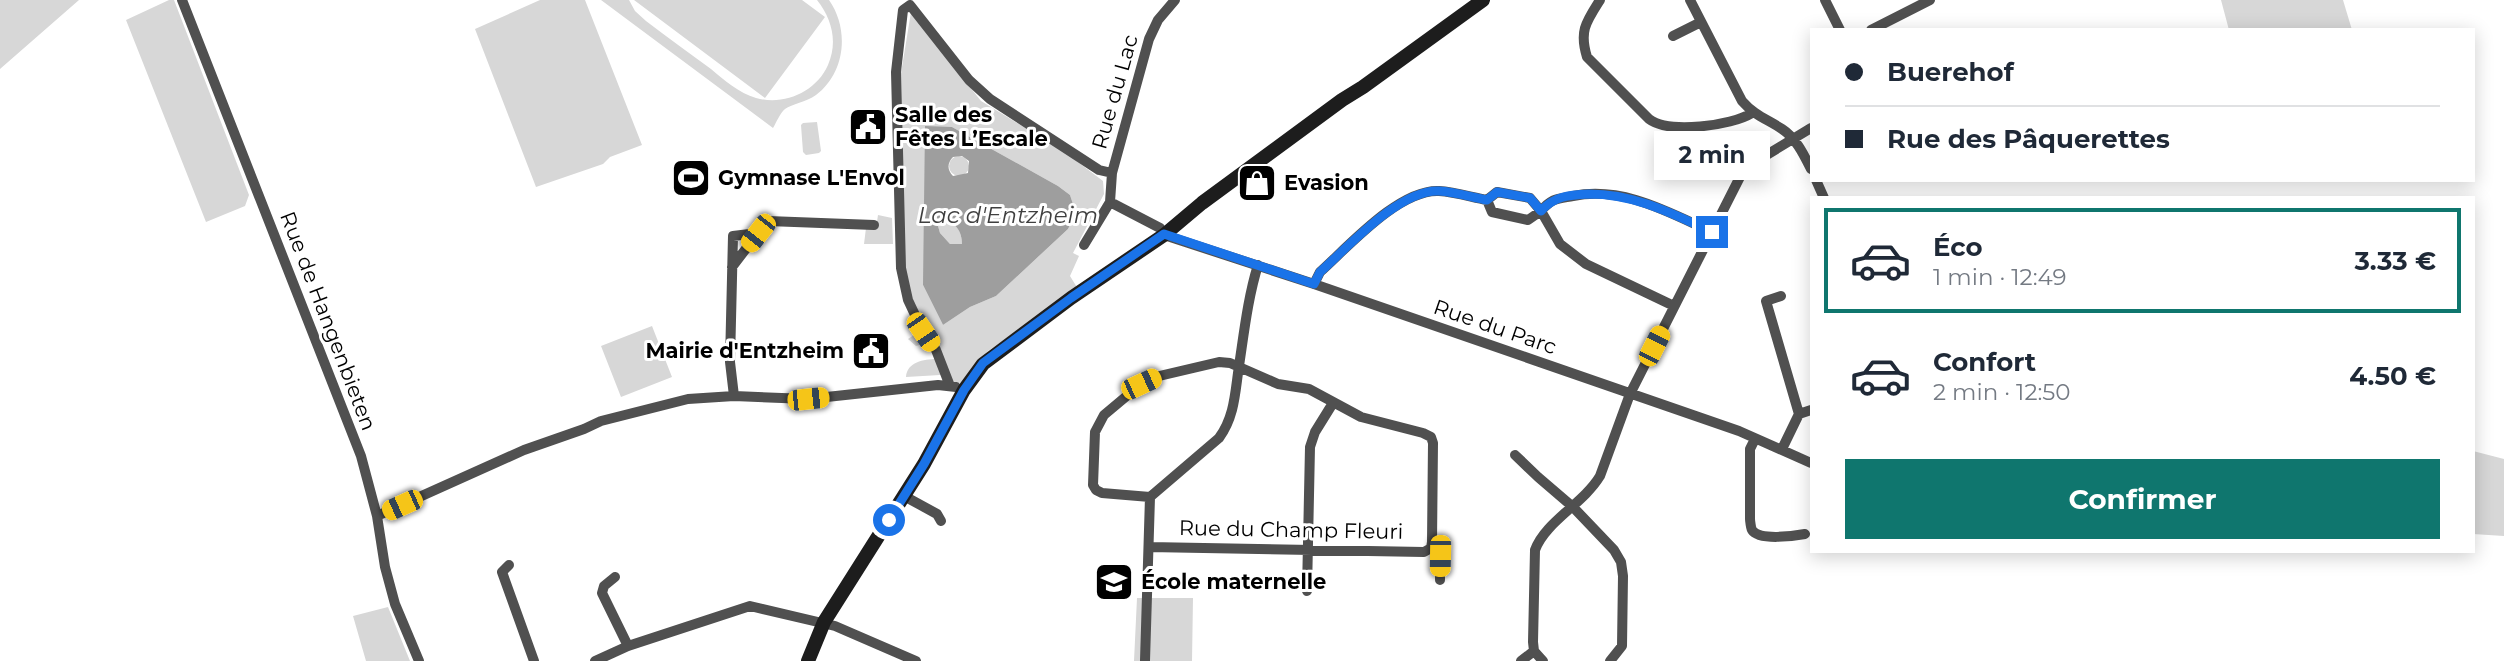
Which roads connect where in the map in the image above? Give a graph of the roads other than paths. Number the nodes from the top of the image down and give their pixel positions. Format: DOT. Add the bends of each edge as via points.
graph roads {
  1 [pos="182,0"];
  2 [pos="1175,0"];
  3 [pos="1483,0"];
  4 [pos="1600,0"];
  5 [pos="1690,0"];
  6 [pos="1825,0"];
  7 [pos="1930,0"];
  8 [pos="1701,22"];
  9 [pos="1839,28"];
  10 [pos="1875,28"];
  11 [pos="1673,36"];
  12 [pos="1752,113"];
  13 [pos="1810,129"];
  14 [pos="1793,139"];
  15 [pos="1810,167"];
  16 [pos="1112,173"];
  17 [pos="1487,200"];
  18 [pos="1110,202"];
  19 [pos="1541,211"];
  20 [pos="874,225"];
  21 [pos="1712,232"];
  22 [pos="758,233"];
  23 [pos="1164,234"];
  24 [pos="1084,245"];
  25 [pos="1258,265"];
  26 [pos="732,267"];
  27 [pos="1314,284"];
  28 [pos="1781,296"];
  29 [pos="1674,306"];
  30 [pos="1239,366"];
  31 [pos="957,388"];
  32 [pos="1630,394"];
  33 [pos="734,396"];
  34 [pos="1333,403"];
  35 [pos="1810,410"];
  36 [pos="1799,414"];
  37 [pos="1755,439"];
  38 [pos="1782,449"];
  39 [pos="1515,455"];
  40 [pos="1810,463"];
  41 [pos="904,496"];
  42 [pos="1150,497"];
  43 [pos="1573,507"];
  44 [pos="377,516"];
  45 [pos="942,521"];
  46 [pos="1805,534"];
  47 [pos="1149,547"];
  48 [pos="1430,548"];
  49 [pos="1308,550"];
  50 [pos="509,565"];
  51 [pos="615,577"];
  52 [pos="1440,580"];
  53 [pos="1307,592"];
  54 [pos="824,622"];
  55 [pos="628,646"];
  56 [pos="1534,651"];
  57 [pos="419,661"];
  58 [pos="534,661"];
  59 [pos="595,661"];
  60 [pos="808,661"];
  61 [pos="916,661"];
  62 [pos="1144,661"];
  63 [pos="1521,661"];
  64 [pos="1543,661"];
  65 [pos="1611,661"];
  1 -- 44 [label="street, Rue de Hangenbieten" via="361,456"];
  2 -- 16 [label="street, Rue du Lac" via="1149,39"];
  3 -- 23 [label="main road"];
  4 -- 12 [label="street" via="1583,32 1587,57 1655,124 1730,123"];
  5 -- 8 [label="street"];
  6 -- 9 [label="street"];
  7 -- 10 [label="street"];
  8 -- 11 [label="street"];
  8 -- 12 [label="street"];
  12 -- 14 [label="street"];
  13 -- 14 [label="street"];
  14 -- 15 [label="street"];
  14 -- 21 [label="street" via="1742,173"];
  16 -- 18 [label="street, Rue du Lac"];
  16 -- 31 [label="street" via="1099,170 990,99 910,5 903,10 896,72 901,268 908,300"];
  17 -- 19 [label="street" via="1497,192 1530,198"];
  17 -- 19 [label="street" via="1492,212 1528,220"];
  17 -- 27 [label="street" via="1437,191 1395,205 1320,272"];
  18 -- 23 [label="street"];
  18 -- 24 [label="street, Rue du Lac"];
  19 -- 21 [label="street" via="1550,200 1608,194 1654,205"];
  19 -- 29 [label="street" via="1560,244 1586,264"];
  20 -- 22 [label="street" via="768,221"];
  21 -- 29 [label="street"];
  22 -- 26 [label="street"];
  22 -- 26 [label="street" via="733,236"];
  23 -- 25 [label="street, Rue du Parc"];
  23 -- 31 [label="main road" via="1023,333"];
  25 -- 27 [label="street, Rue du Parc"];
  25 -- 30 [label="street"];
  26 -- 33 [label="street"];
  27 -- 32 [label="street, Rue du Parc"];
  28 -- 36 [label="street" via="1766,301"];
  29 -- 32 [label="street"];
  30 -- 34 [label="street, Rue du Champ Fleuri" via="1278,384 1310,389"];
  30 -- 42 [label="street" via="1227,427"];
  30 -- 42 [label="street" via="1219,362 1155,377 1104,415 1095,432 1093,485 1102,493"];
  31 -- 33 [label="street" via="938,385 808,399"];
  31 -- 41 [label="main road"];
  32 -- 37 [label="street, Rue du Parc"];
  32 -- 43 [label="street" via="1600,476"];
  33 -- 44 [label="street" via="688,399 601,421"];
  34 -- 48 [label="street, Rue du Champ Fleuri" via="1361,417 1431,437"];
  34 -- 49 [label="street" via="1310,447"];
  35 -- 36 [label="street"];
  36 -- 38 [label="street"];
  37 -- 38 [label="street, Rue du Parc"];
  37 -- 46 [label="street" via="1750,449 1752,530 1767,537"];
  38 -- 40 [label="street, Rue du Parc"];
  39 -- 43 [label="street"];
  41 -- 45 [label="street"];
  41 -- 54 [label="main road"];
  42 -- 47 [label="street"];
  43 -- 56 [label="street" via="1539,538 1535,550"];
  43 -- 65 [label="street" via="1621,562 1622,646"];
  44 -- 57 [label="street, Rue de Hangenbieten" via="395,604"];
  47 -- 49 [label="street, Rue du Champ Fleuri"];
  47 -- 62 [label="street"];
  48 -- 49 [label="street, Rue du Champ Fleuri" via="1424,552"];
  48 -- 52 [label="street, Rue du Champ Fleuri" via="1440,556"];
  49 -- 53 [label="street"];
  50 -- 58 [label="street" via="502,572"];
  51 -- 55 [label="street" via="601,593"];
  54 -- 55 [label="street" via="750,606"];
  54 -- 60 [label="main road"];
  54 -- 61 [label="street"];
  55 -- 59 [label="street"];
  56 -- 63 [label="street"];
  56 -- 64 [label="street"];
}
